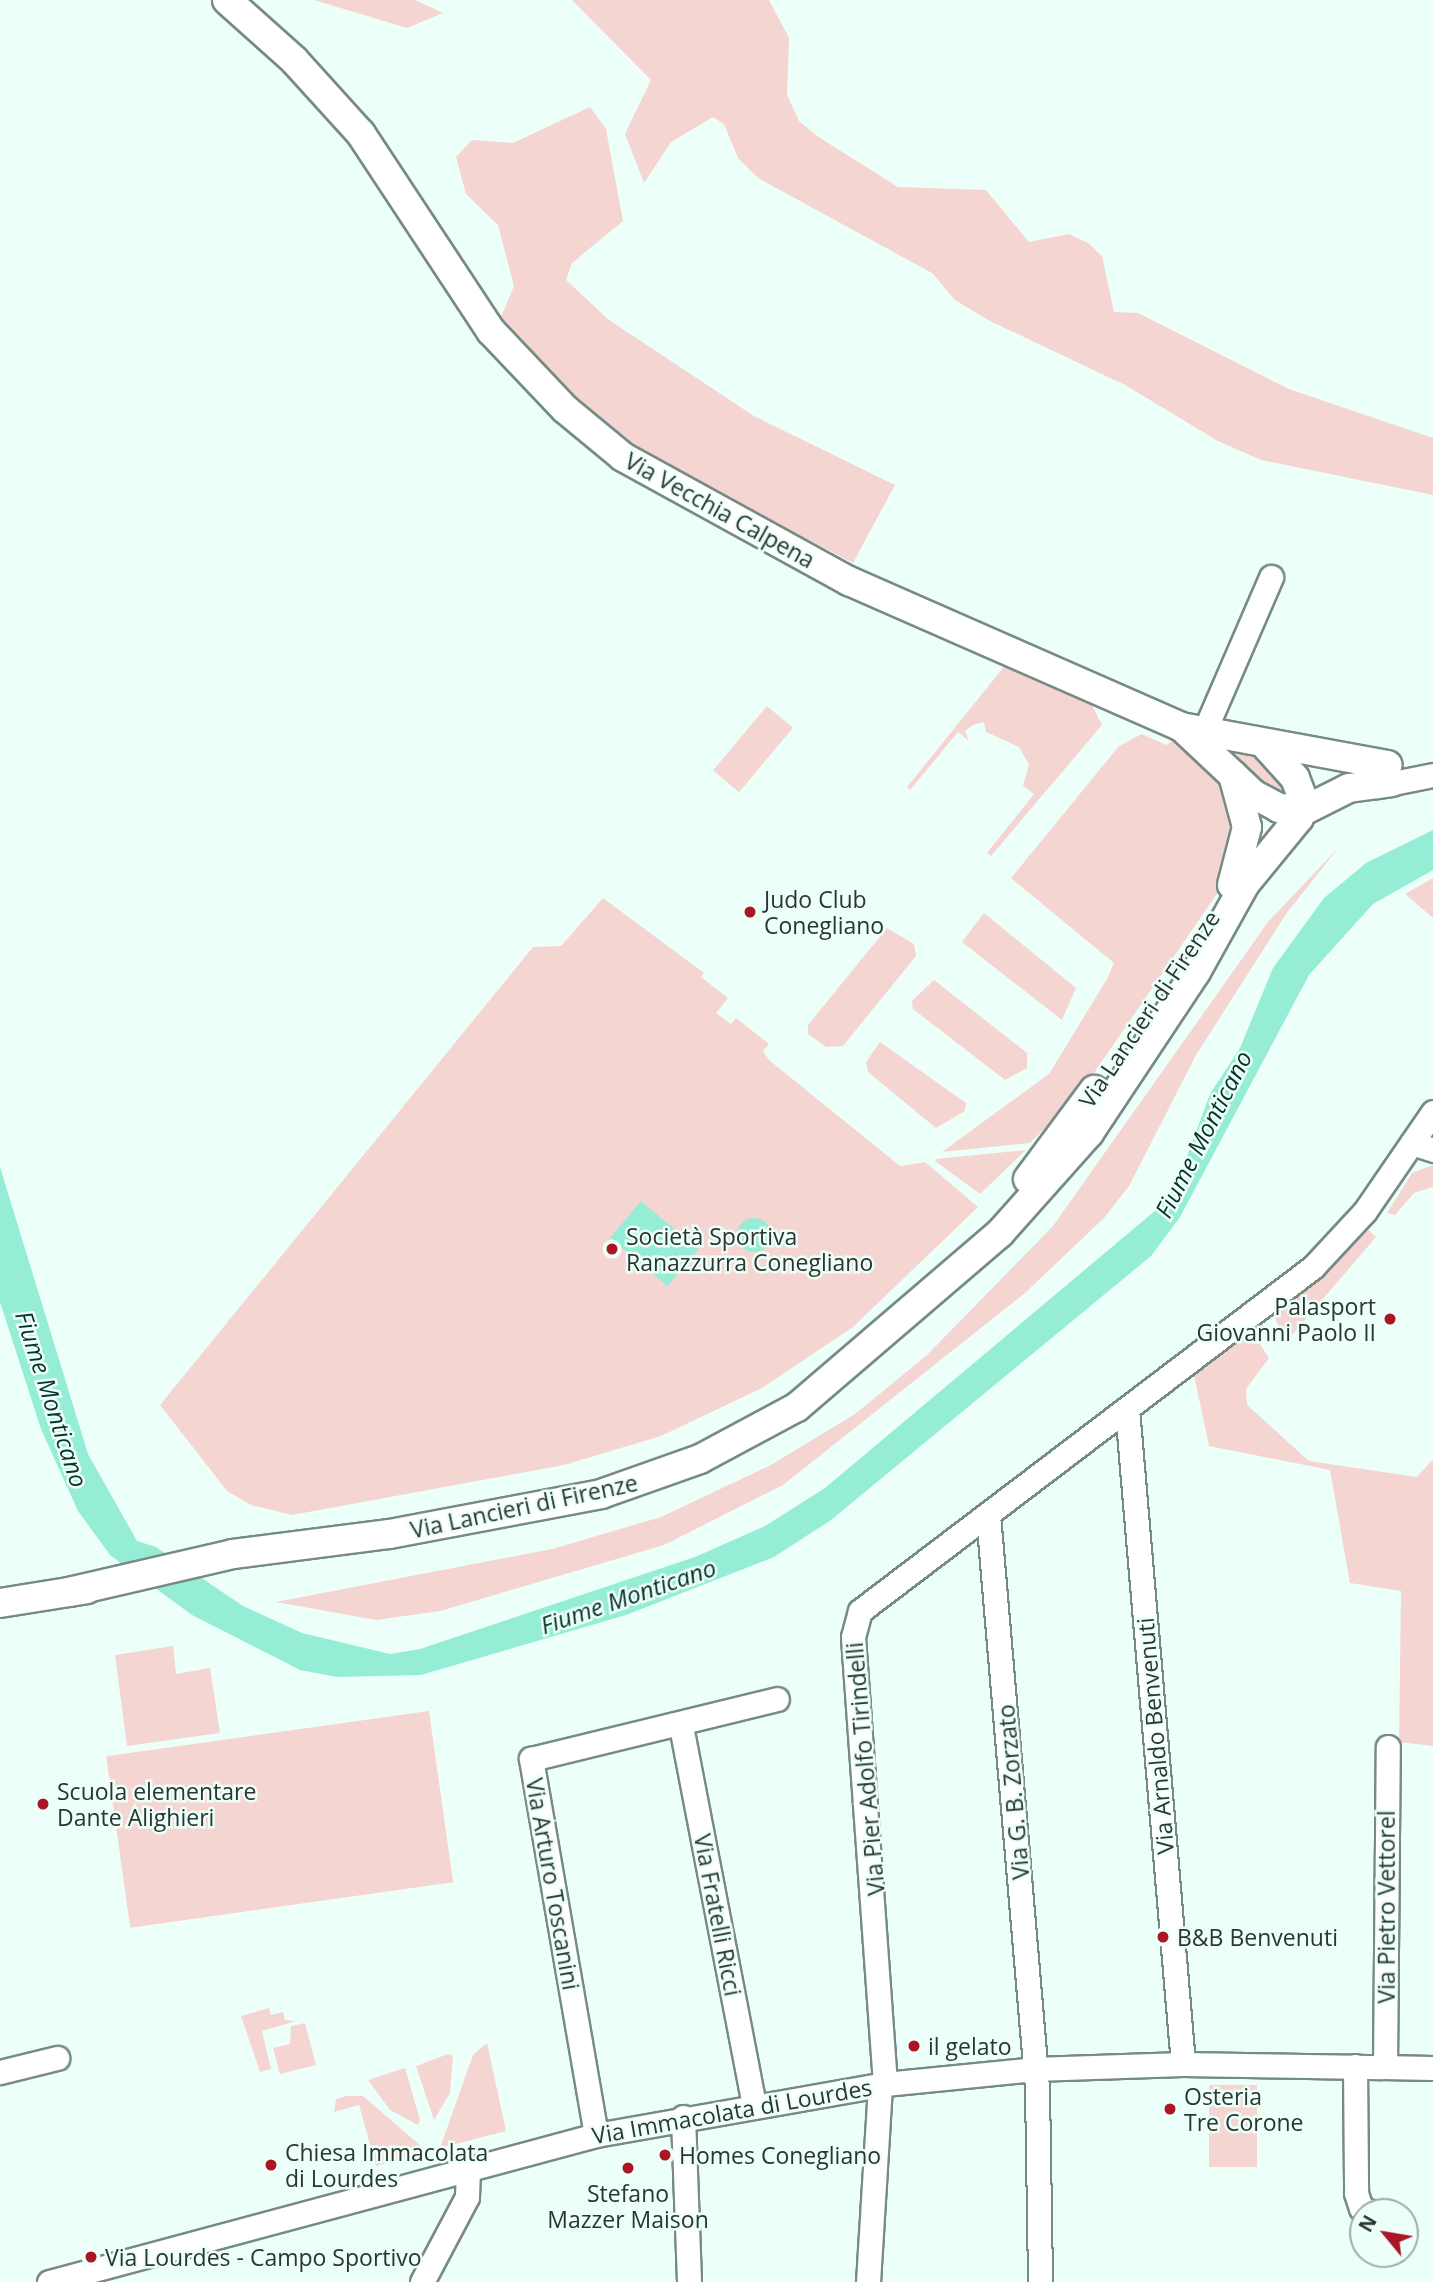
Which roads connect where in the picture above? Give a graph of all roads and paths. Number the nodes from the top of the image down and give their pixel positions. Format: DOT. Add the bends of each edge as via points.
graph roads {
  1 [pos="227,0"];
  2 [pos="1271,577"];
  3 [pos="1193,729"];
  4 [pos="1266,746"];
  5 [pos="1433,766"];
  6 [pos="1390,773"];
  7 [pos="1233,775"];
  8 [pos="1433,775"];
  9 [pos="1299,807"];
  10 [pos="1235,880"];
  11 [pos="1196,972"];
  12 [pos="1433,1112"];
  13 [pos="1423,1146"];
  14 [pos="936,1291"];
  15 [pos="1127,1409"];
  16 [pos="988,1515"];
  17 [pos="0,1603"];
  18 [pos="777,1699"];
  19 [pos="681,1726"];
  20 [pos="1388,1747"];
  21 [pos="57,2058"];
  22 [pos="1183,2064"];
  23 [pos="1355,2066"];
  24 [pos="1385,2067"];
  25 [pos="1433,2068"];
  26 [pos="1034,2069"];
  27 [pos="0,2072"];
  28 [pos="883,2084"];
  29 [pos="754,2104"];
  30 [pos="683,2117"];
  31 [pos="596,2135"];
  32 [pos="468,2169"];
  33 [pos="1358,2198"];
  34 [pos="49,2282"];
  35 [pos="422,2282"];
  36 [pos="689,2282"];
  37 [pos="868,2282"];
  38 [pos="1040,2282"];
  1 -- 3 [label="main road, Via Vecchia Calpena" via="361,134 506,348 623,457 849,581"];
  2 -- 3 [label="street"];
  3 -- 4 [label="main road"];
  3 -- 7 [label="main road"];
  4 -- 6 [label="main road"];
  4 -- 9 [label="main road" via="1289,769"];
  5 -- 6 [label="street"];
  6 -- 8 [label="street"];
  6 -- 9 [label="main road"];
  6 -- 11 [label="street" via="1335,804 1297,833"];
  7 -- 9 [label="main road" via="1253,794"];
  7 -- 10 [label="main road" via="1247,827"];
  9 -- 10 [label="street, Via Lancieri di Firenze"];
  9 -- 11 [label="main road, Via Lancieri di Firenze" via="1245,884"];
  10 -- 14 [label="main road, Via Lancieri di Firenze" via="1074,1119"];
  11 -- 14 [label="main road, Via Lancieri di Firenze" via="1071,1157"];
  12 -- 13 [label="street, Via Pier Adolfo Tirindelli"];
  13 -- 15 [label="street, Via Pier Adolfo Tirindelli" via="1331,1251"];
  14 -- 17 [label="main road, Via Lancieri di Firenze" via="797,1407 700,1459 601,1494"];
  15 -- 16 [label="street, Via Pier Adolfo Tirindelli"];
  15 -- 22 [label="street, Via Arnaldo Benvenuti"];
  16 -- 26 [label="street, Via G. B. Zorzato"];
  16 -- 28 [label="street, Via Pier Adolfo Tirindelli" via="860,1611 854,1624"];
  18 -- 19 [label="street, Via Arturo Toscanini"];
  19 -- 29 [label="street, Via Fratelli Ricci"];
  19 -- 31 [label="street, Via Arturo Toscanini" via="531,1759"];
  20 -- 24 [label="street, Via Pietro Vettorel"];
  21 -- 27 [label="street"];
  22 -- 23 [label="street, Via Immacolata di Lourdes"];
  22 -- 26 [label="street, Via Immacolata di Lourdes"];
  23 -- 24 [label="street, Via Immacolata di Lourdes"];
  23 -- 33 [label="street"];
  24 -- 25 [label="street, Via Immacolata di Lourdes"];
  26 -- 28 [label="street, Via Immacolata di Lourdes"];
  26 -- 38 [label="street, Via G. B. Zorzato"];
  28 -- 29 [label="street, Via Immacolata di Lourdes"];
  28 -- 37 [label="street, Via Pier Adolfo Tirindelli"];
  29 -- 30 [label="street, Via Immacolata di Lourdes"];
  30 -- 31 [label="street, Via Immacolata di Lourdes"];
  30 -- 36 [label="street"];
  31 -- 32 [label="street, Via Immacolata di Lourdes"];
  32 -- 34 [label="street, Via Immacolata di Lourdes"];
  32 -- 35 [label="street" via="467,2197"];
}
